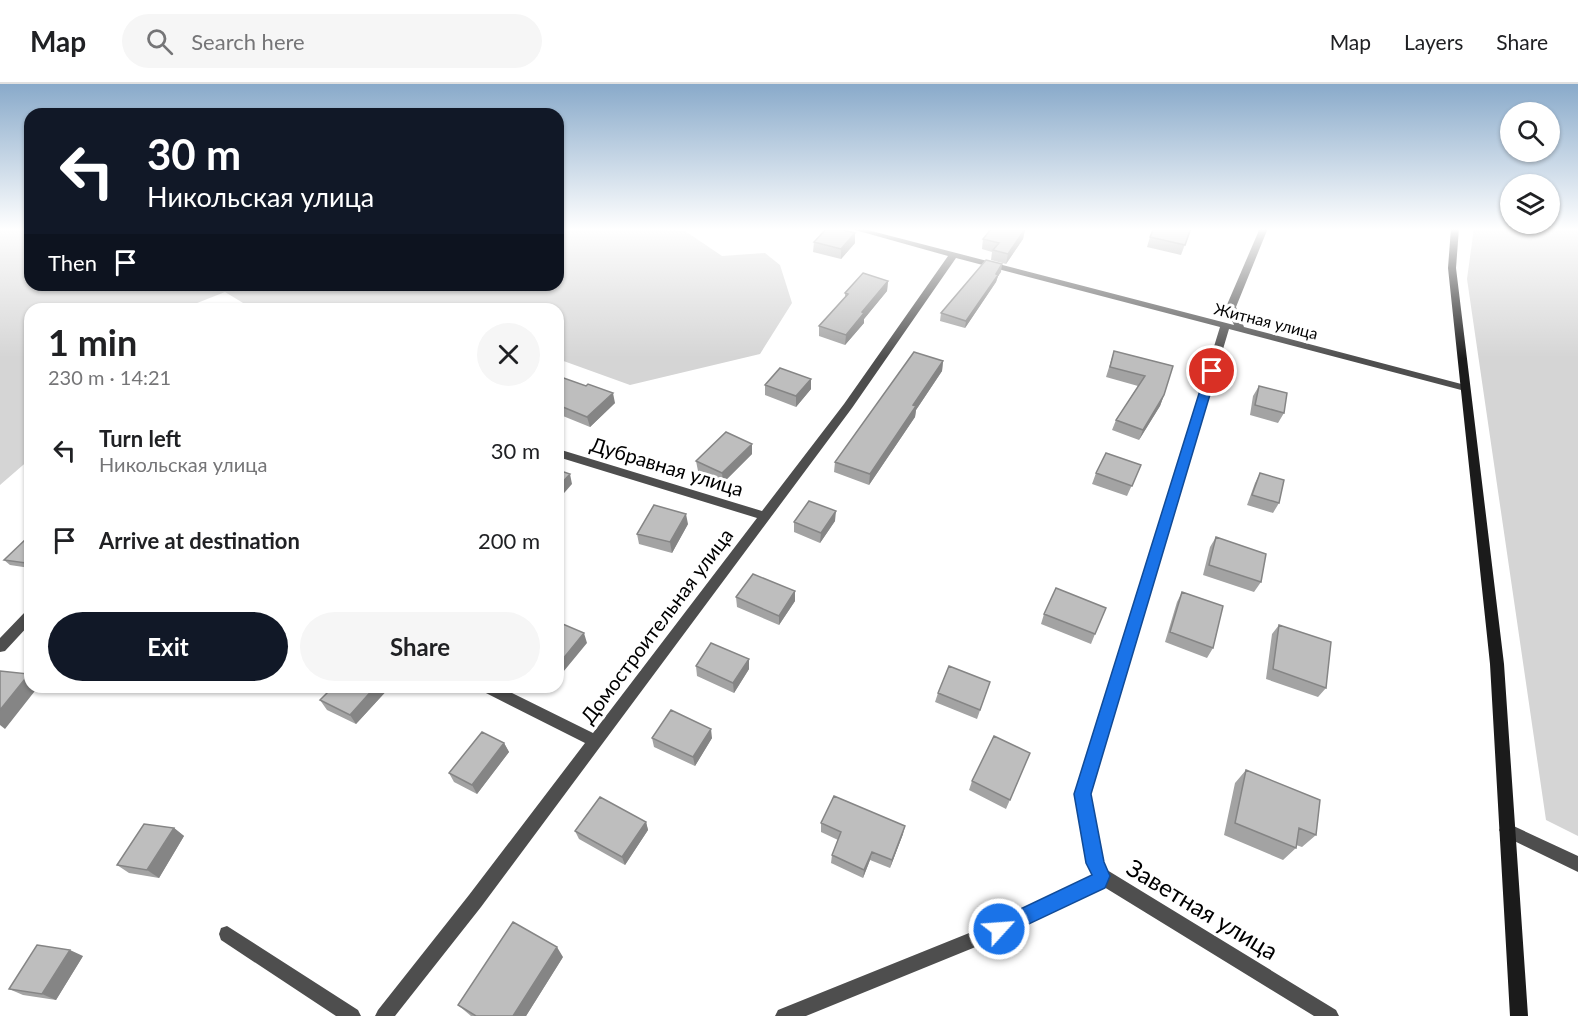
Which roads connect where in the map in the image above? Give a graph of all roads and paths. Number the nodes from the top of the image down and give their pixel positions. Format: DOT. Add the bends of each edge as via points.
graph roads {
  1 [pos="942,271"];
  2 [pos="1019,271"];
  3 [pos="1245,271"];
  4 [pos="1452,271"];
  5 [pos="1225,327"];
  6 [pos="1240,328"];
  7 [pos="1465,388"];
  8 [pos="564,455"];
  9 [pos="765,516"];
  10 [pos="24,621"];
  11 [pos="5,635"];
  12 [pos="0,647"];
  13 [pos="499,693"];
  14 [pos="596,741"];
  15 [pos="1507,830"];
  16 [pos="1578,864"];
  17 [pos="1101,876"];
  18 [pos="227,934"];
  19 [pos="352,1016"];
  20 [pos="384,1016"];
  21 [pos="784,1016"];
  22 [pos="1330,1016"];
  23 [pos="1519,1016"];
  1 -- 9 [label="street, Домостроительная улица"];
  2 -- 5 [label="street, Житная улица"];
  3 -- 6 [label="street" via="1230,307"];
  4 -- 7 [label="street"];
  5 -- 6 [label="street, Житная улица"];
  5 -- 17 [label="street" via="1083,794 1095,863"];
  6 -- 7 [label="street, Житная улица"];
  7 -- 15 [label="street" via="1497,664"];
  8 -- 9 [label="street, Дубравная улица"];
  9 -- 14 [label="street, Домостроительная улица"];
  10 -- 11 [label="street"];
  11 -- 12 [label="street"];
  13 -- 14 [label="street"];
  14 -- 20 [label="street, Домостроительная улица"];
  15 -- 16 [label="street"];
  15 -- 23 [label="street"];
  17 -- 21 [label="street, Заветная улица" via="1099,881 999,929"];
  17 -- 22 [label="street, Заветная улица"];
  18 -- 19 [label="street"];
}
